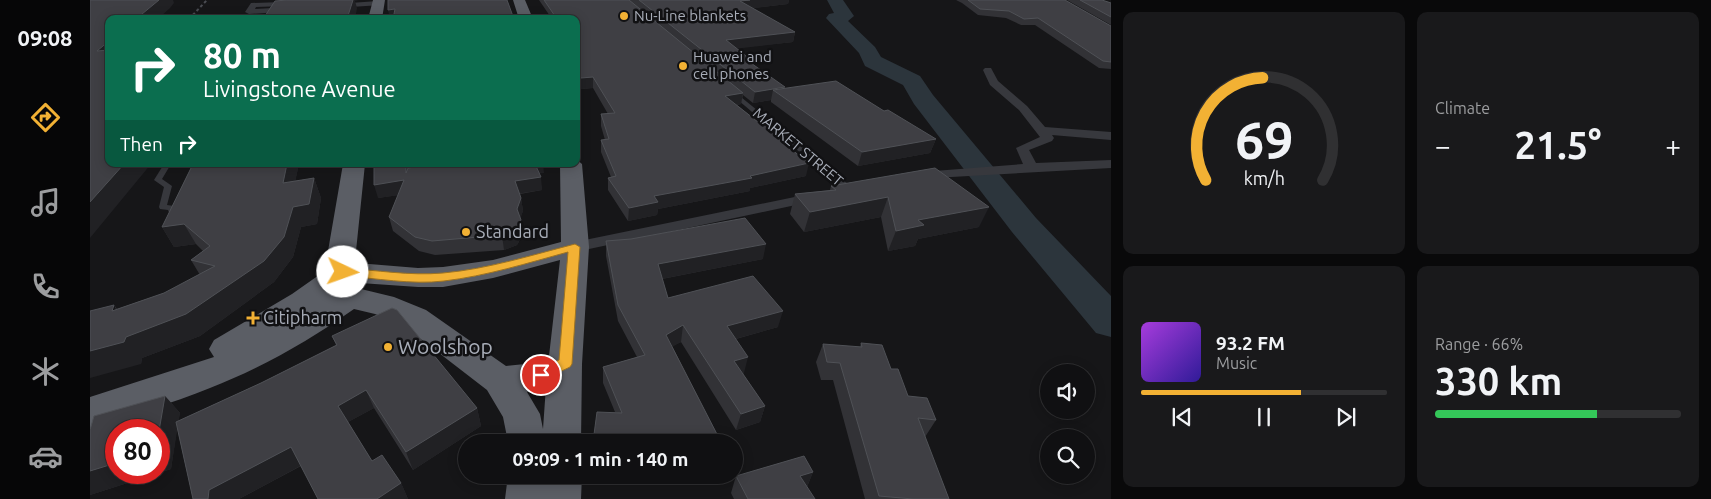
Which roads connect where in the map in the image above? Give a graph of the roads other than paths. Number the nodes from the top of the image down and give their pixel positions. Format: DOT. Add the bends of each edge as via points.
graph roads {
  1 [pos="362,0"];
  2 [pos="519,0"];
  3 [pos="379,1"];
  4 [pos="281,5"];
  5 [pos="302,6"];
  6 [pos="272,15"];
  7 [pos="376,15"];
  8 [pos="525,15"];
  9 [pos="988,70"];
  10 [pos="731,92"];
  11 [pos="1041,130"];
  12 [pos="1111,136"];
  13 [pos="1111,164"];
  14 [pos="165,167"];
  15 [pos="354,167"];
  16 [pos="571,167"];
  17 [pos="1031,167"];
  18 [pos="907,178"];
  19 [pos="854,189"];
  20 [pos="173,213"];
  21 [pos="575,247"];
  22 [pos="444,277"];
  23 [pos="346,284"];
  24 [pos="415,318"];
  25 [pos="565,364"];
  26 [pos="498,380"];
  27 [pos="90,413"];
  28 [pos="525,434"];
  29 [pos="562,434"];
  30 [pos="548,484"];
  31 [pos="533,494"];
  1 -- 3 [label="street" via="325,5"];
  2 -- 8 [label="highway"];
  3 -- 7 [label="highway"];
  4 -- 5 [label="street"];
  4 -- 6 [label="street"];
  9 -- 11 [label="street" via="994,84"];
  10 -- 19 [label="lane, MARKET STREET"];
  11 -- 12 [label="street"];
  11 -- 17 [label="street" via="1048,138 1022,148"];
  13 -- 17 [label="street"];
  14 -- 20 [label="lane" via="158,180 168,186 163,207 171,208"];
  15 -- 23 [label="highway" via="344,233"];
  16 -- 21 [label="highway"];
  17 -- 18 [label="street"];
  19 -- 21 [label="street, MARKET STREET"];
  21 -- 22 [label="highway"];
  21 -- 25 [label="highway"];
  22 -- 23 [label="highway"];
  22 -- 24 [label="highway" via="423,296"];
  23 -- 24 [label="highway"];
  23 -- 27 [label="highway" via="317,321 251,355 195,379"];
  24 -- 26 [label="highway"];
  25 -- 26 [label="highway" via="541,375 516,381"];
  25 -- 29 [label="highway"];
  26 -- 28 [label="highway" via="520,414"];
  30 -- 31 [label="highway"];
}
